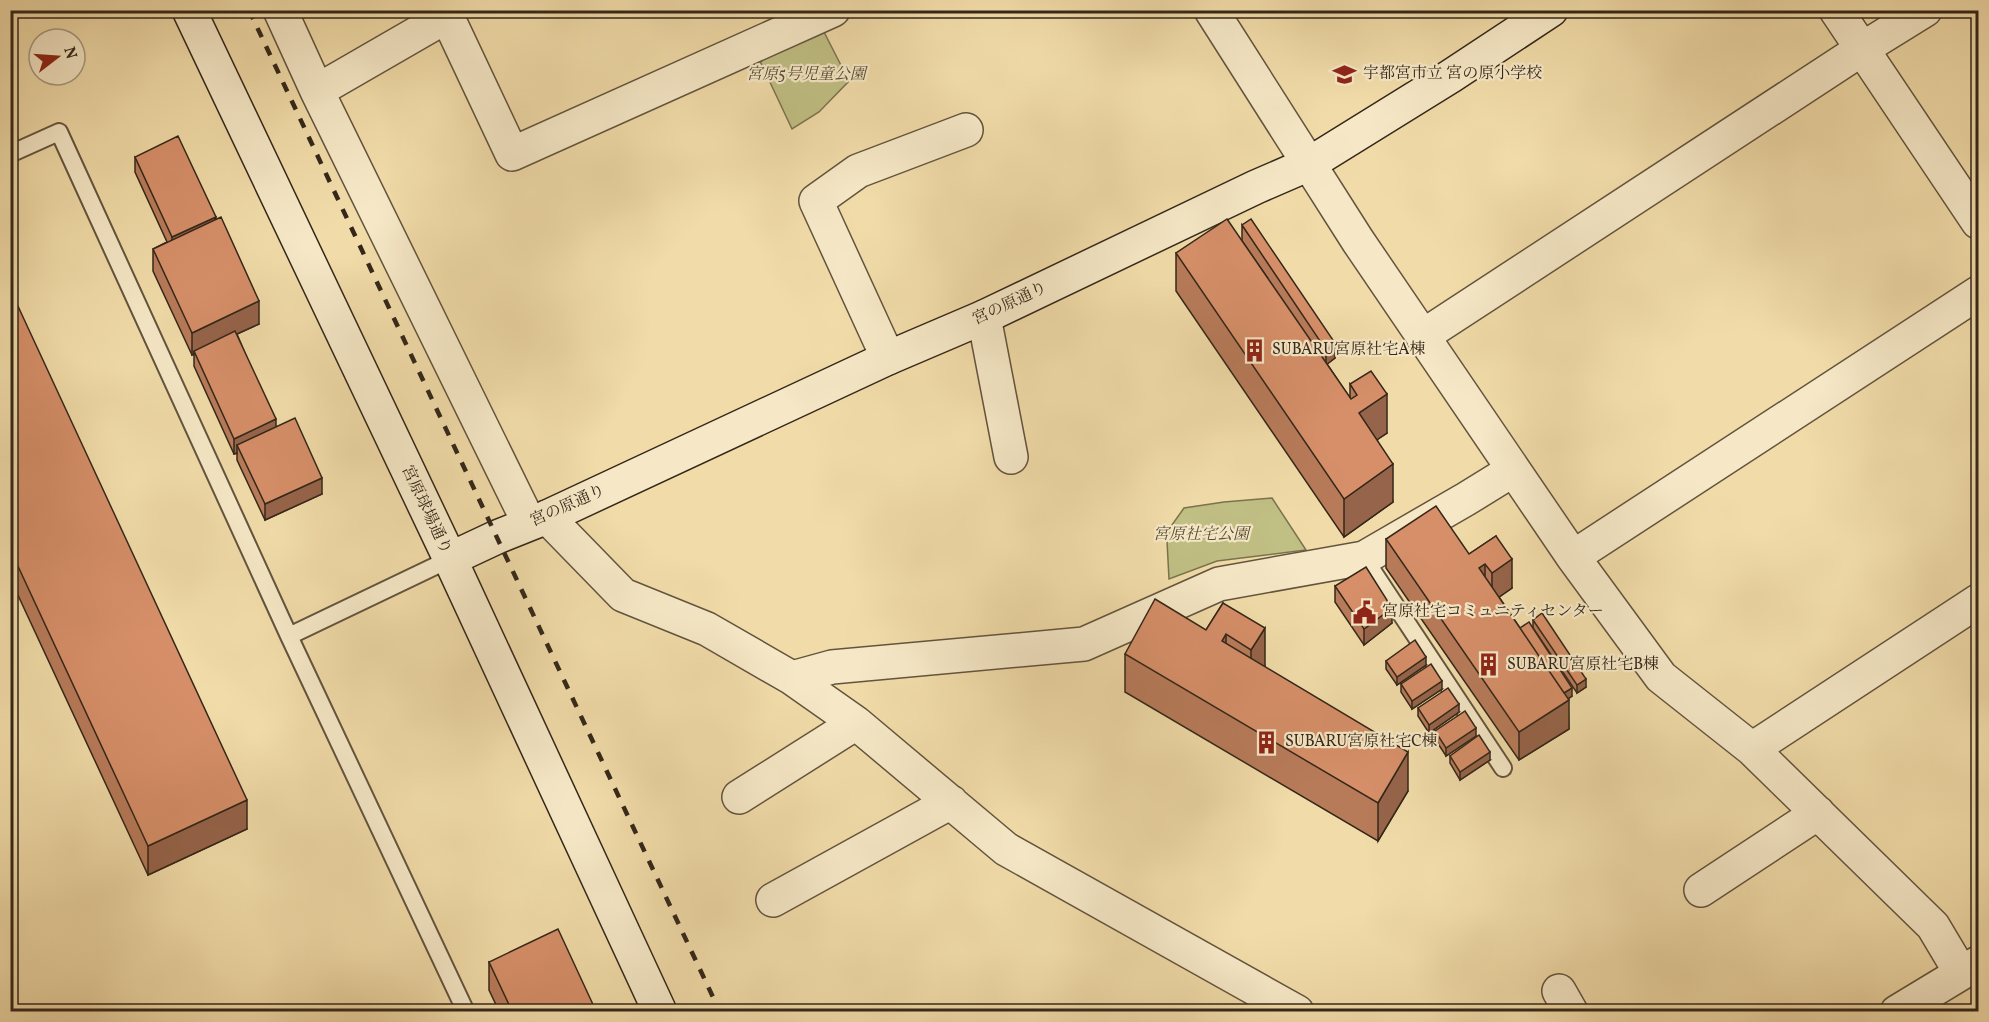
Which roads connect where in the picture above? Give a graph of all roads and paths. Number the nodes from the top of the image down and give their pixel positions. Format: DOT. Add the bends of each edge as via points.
graph roads {
  1 [pos="189,10"];
  2 [pos="280,10"];
  3 [pos="833,10"];
  4 [pos="1211,10"];
  5 [pos="1551,10"];
  6 [pos="1836,10"];
  7 [pos="1924,10"];
  8 [pos="1862,49"];
  9 [pos="317,91"];
  10 [pos="966,130"];
  11 [pos="10,154"];
  12 [pos="1309,164"];
  13 [pos="1978,222"];
  14 [pos="1978,293"];
  15 [pos="984,316"];
  16 [pos="1423,336"];
  17 [pos="888,358"];
  18 [pos="1011,457"];
  19 [pos="1513,470"];
  20 [pos="538,520"];
  21 [pos="1573,556"];
  22 [pos="1364,558"];
  23 [pos="450,559"];
  24 [pos="1978,601"];
  25 [pos="289,636"];
  26 [pos="792,678"];
  27 [pos="855,723"];
  28 [pos="1752,748"];
  29 [pos="1503,768"];
  30 [pos="739,796"];
  31 [pos="951,802"];
  32 [pos="1818,813"];
  33 [pos="1701,890"];
  34 [pos="773,900"];
  35 [pos="1970,968"];
  36 [pos="1913,1008"];
  37 [pos="462,1010"];
  38 [pos="660,1011"];
  39 [pos="1297,1011"];
  1 -- 23 [label="street, 宮原球場通り"];
  2 -- 9 [label="street"];
  3 -- 9 [label="street" via="512,154 447,16"];
  4 -- 12 [label="street"];
  5 -- 12 [label="street, 宮の原通り"];
  6 -- 8 [label="street"];
  7 -- 8 [label="street"];
  8 -- 13 [label="street"];
  8 -- 16 [label="street"];
  9 -- 20 [label="street"];
  10 -- 17 [label="street" via="858,171 816,201"];
  11 -- 25 [label="lane" via="59,132"];
  12 -- 15 [label="street, 宮の原通り"];
  12 -- 16 [label="street"];
  14 -- 21 [label="street"];
  15 -- 17 [label="street, 宮の原通り"];
  15 -- 18 [label="street"];
  16 -- 19 [label="street"];
  17 -- 20 [label="street, 宮の原通り"];
  19 -- 21 [label="street"];
  19 -- 22 [label="street"];
  20 -- 23 [label="street, 宮の原通り"];
  20 -- 26 [label="street" via="623,595 707,629"];
  21 -- 28 [label="street" via="1661,678"];
  22 -- 26 [label="street" via="1219,584 1084,644 832,667"];
  22 -- 29 [label="lane"];
  23 -- 25 [label="lane"];
  23 -- 38 [label="street, 宮原球場通り"];
  24 -- 28 [label="street"];
  25 -- 37 [label="lane"];
  26 -- 27 [label="street"];
  27 -- 30 [label="street"];
  27 -- 31 [label="street"];
  28 -- 32 [label="street"];
  31 -- 34 [label="street"];
  31 -- 39 [label="street" via="1006,849"];
  32 -- 33 [label="street"];
  32 -- 35 [label="street"];
  35 -- 36 [label="street"];
}
